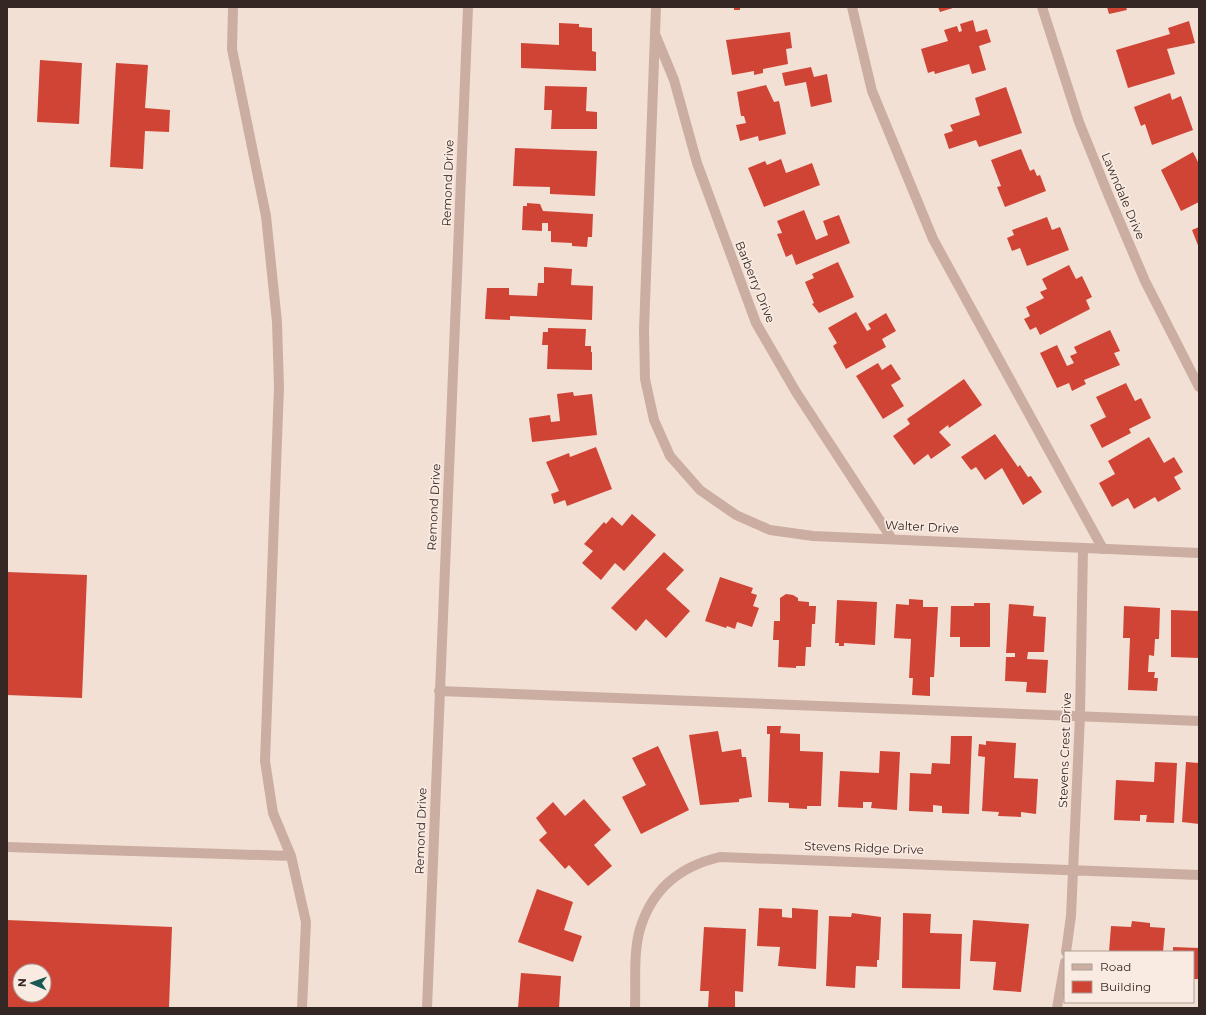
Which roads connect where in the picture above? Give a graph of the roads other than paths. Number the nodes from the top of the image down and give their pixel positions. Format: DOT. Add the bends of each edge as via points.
graph roads {
  1 [pos="233,7"];
  2 [pos="468,7"];
  3 [pos="656,7"];
  4 [pos="852,7"];
  5 [pos="1042,7"];
  6 [pos="655,34"];
  7 [pos="1199,387"];
  8 [pos="670,456"];
  9 [pos="892,539"];
  10 [pos="1084,549"];
  11 [pos="1103,549"];
  12 [pos="1199,553"];
  13 [pos="439,690"];
  14 [pos="1080,716"];
  15 [pos="1199,721"];
  16 [pos="7,847"];
  17 [pos="291,856"];
  18 [pos="1073,870"];
  19 [pos="1199,875"];
  20 [pos="1066,951"];
  21 [pos="1064,968"];
  22 [pos="302,1008"];
  23 [pos="427,1008"];
  24 [pos="635,1008"];
  25 [pos="1057,1008"];
  1 -- 17 [label="street" via="232,49 266,216 277,322 279,387 265,760 273,813"];
  2 -- 13 [label="street, Remond Drive"];
  3 -- 6 [label="street, Barberry Drive"];
  4 -- 11 [label="street" via="872,91 933,239"];
  5 -- 7 [label="street, Lawndale Drive" via="1079,122 1108,194 1145,281"];
  6 -- 8 [label="street, Barberry Drive" via="644,330 645,379 654,420"];
  6 -- 9 [label="street, Barberry Drive" via="674,80 696,163 756,322 796,392"];
  8 -- 9 [label="street, Walter Drive" via="700,490 736,515 770,530 813,536"];
  9 -- 10 [label="street, Walter Drive"];
  10 -- 11 [label="street, Walter Drive"];
  10 -- 14 [label="street, Stevens Crest Drive"];
  11 -- 12 [label="street, Walter Drive"];
  13 -- 14 [label="street"];
  13 -- 23 [label="street, Remond Drive"];
  14 -- 15 [label="street"];
  14 -- 18 [label="street, Stevens Crest Drive"];
  16 -- 17 [label="street"];
  17 -- 22 [label="street" via="306,922"];
  18 -- 19 [label="street, Stevens Ridge Drive"];
  18 -- 20 [label="street, Stevens Crest Drive"];
  18 -- 24 [label="street, Stevens Ridge Drive" via="745,856 700,861 677,874 663,888 648,910 640,929 637,949"];
  21 -- 25 [label="street"];
}
